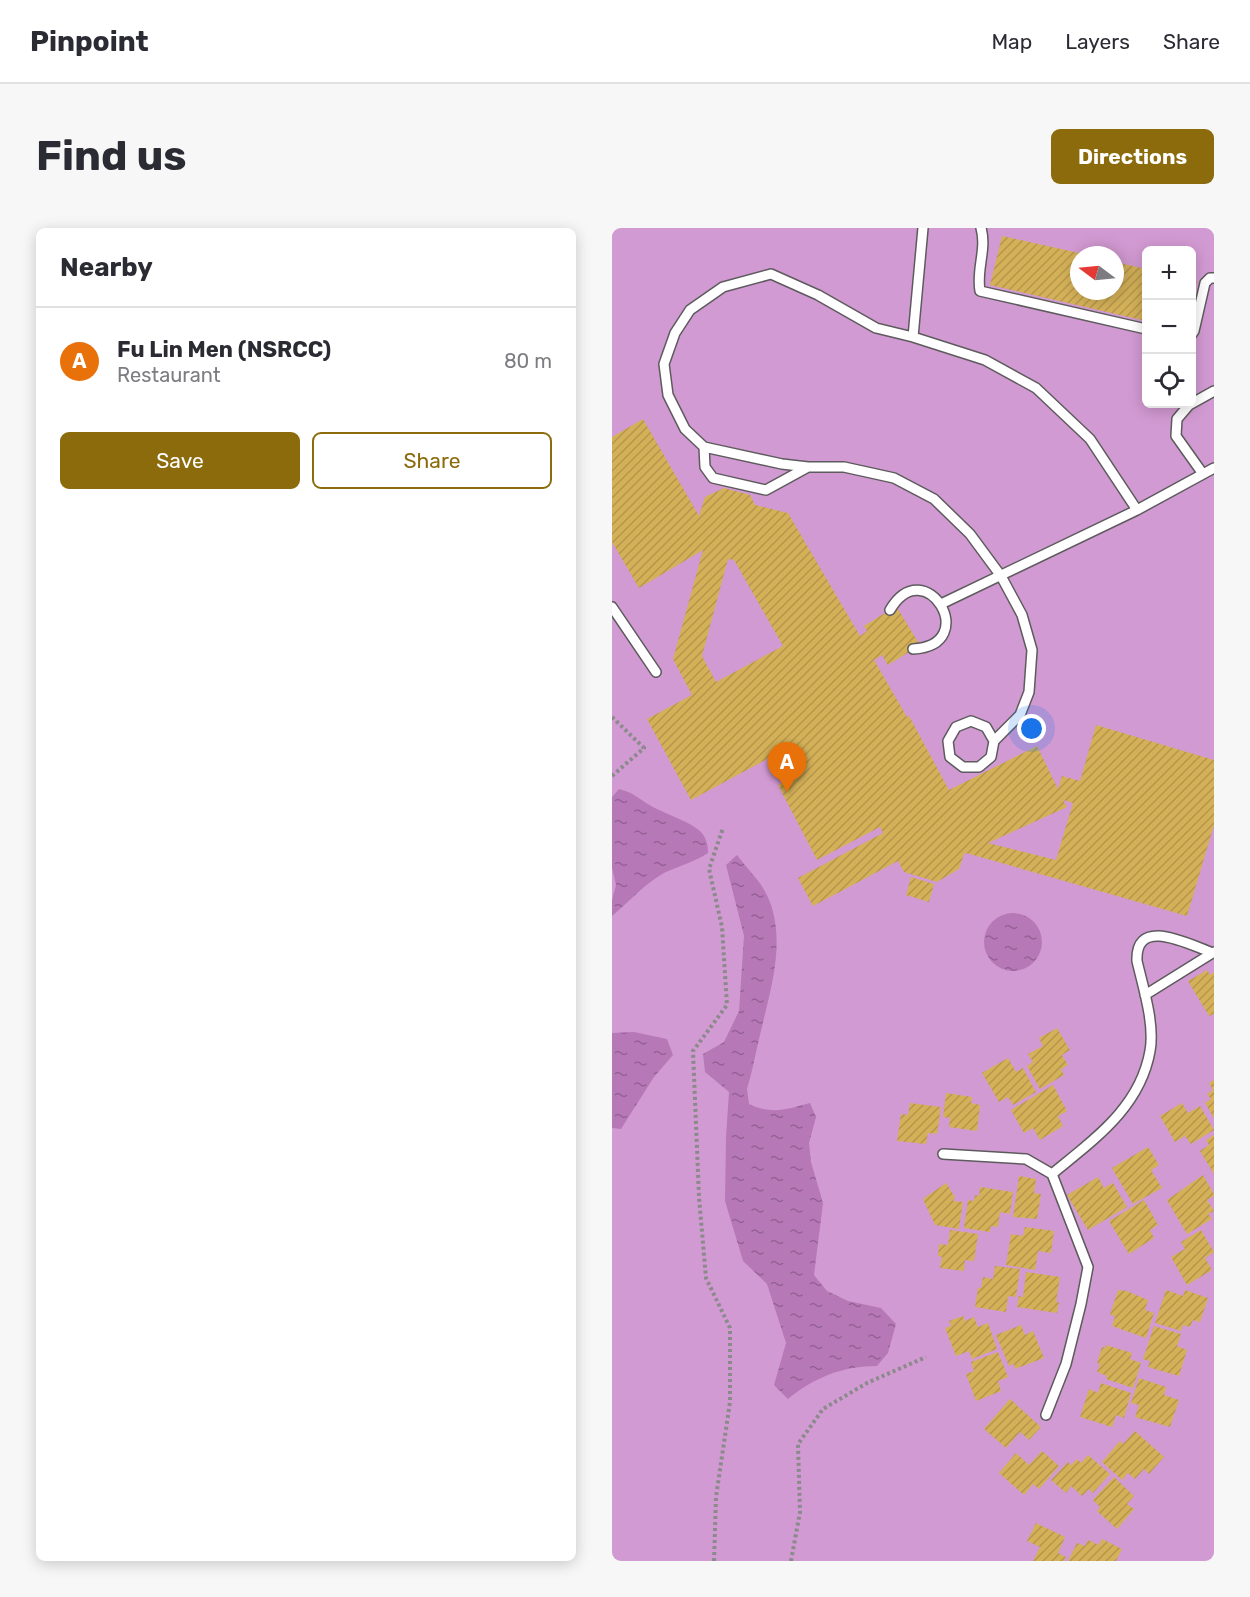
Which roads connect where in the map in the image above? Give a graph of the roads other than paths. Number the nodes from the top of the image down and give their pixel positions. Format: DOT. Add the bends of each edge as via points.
graph roads {
  1 [pos="923,228"];
  2 [pos="981,228"];
  3 [pos="1214,278"];
  4 [pos="1196,322"];
  5 [pos="1142,328"];
  6 [pos="913,337"];
  7 [pos="1214,391"];
  8 [pos="704,447"];
  9 [pos="808,467"];
  10 [pos="1214,468"];
  11 [pos="1203,474"];
  12 [pos="1137,510"];
  13 [pos="1000,576"];
  14 [pos="941,604"];
  15 [pos="612,607"];
  16 [pos="890,610"];
  17 [pos="913,649"];
  18 [pos="656,672"];
  19 [pos="994,741"];
  20 [pos="1213,953"];
  21 [pos="1145,995"];
  22 [pos="943,1154"];
  23 [pos="1052,1174"];
  24 [pos="1046,1414"];
  1 -- 6 [label="lane"];
  2 -- 5 [label="lane" via="984,245 980,291"];
  3 -- 4 [label="lane" via="1205,283"];
  6 -- 8 [label="lane" via="876,328 771,274 723,287 690,310 675,333 664,364 668,395 685,429"];
  6 -- 12 [label="lane" via="985,360 1036,388 1090,439"];
  7 -- 11 [label="lane" via="1189,405 1177,419 1176,436"];
  8 -- 9 [label="lane"];
  8 -- 9 [label="lane" via="705,466 713,478 766,490"];
  9 -- 13 [label="lane" via="844,467 894,478 934,500 970,534"];
  10 -- 11 [label="lane"];
  11 -- 12 [label="lane"];
  12 -- 13 [label="lane"];
  13 -- 14 [label="lane"];
  13 -- 19 [label="lane" via="1022,615 1032,650 1029,692 1020,715"];
  14 -- 16 [label="lane" via="934,596 914,591 895,601"];
  14 -- 17 [label="lane" via="946,614 942,636 934,644"];
  15 -- 18 [label="lane"];
  19 -- 19 [label="lane" via="991,757 979,767 963,767 950,757 948,741 956,727 971,722 986,727"];
  20 -- 21 [label="lane"];
  20 -- 21 [label="lane" via="1168,938 1146,937 1137,950"];
  21 -- 23 [label="lane" via="1151,1050 1141,1081 1123,1112"];
  22 -- 23 [label="lane" via="1026,1159"];
  23 -- 24 [label="lane" via="1088,1267 1066,1364"];
}
